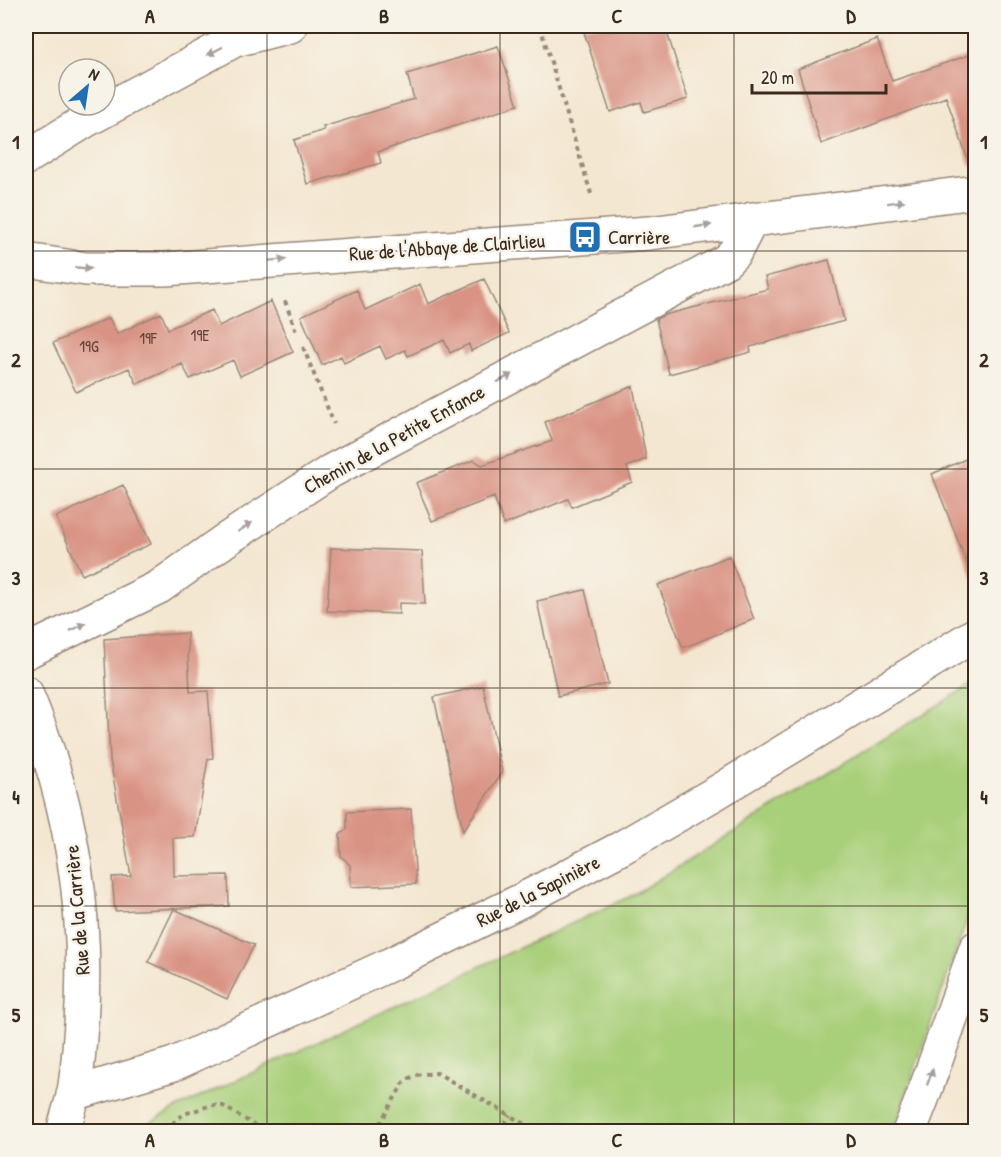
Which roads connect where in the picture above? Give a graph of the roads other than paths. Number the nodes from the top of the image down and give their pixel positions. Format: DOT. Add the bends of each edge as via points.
graph roads {
  1 [pos="290,26"];
  2 [pos="26,158"];
  3 [pos="975,192"];
  4 [pos="752,219"];
  5 [pos="26,260"];
  6 [pos="975,634"];
  7 [pos="26,652"];
  8 [pos="26,693"];
  9 [pos="975,948"];
  10 [pos="74,1094"];
  11 [pos="63,1131"];
  12 [pos="909,1131"];
  1 -- 2 [label="street, one-way" via="235,40 85,121"];
  4 -- 3 [label="street, Rue de l'Abbaye de Clairlieu, one-way"];
  5 -- 4 [label="street, Rue de l'Abbaye de Clairlieu, one-way" via="86,269 165,269 604,236"];
  7 -- 4 [label="street, Chemin de la Petite Enfance, one-way" via="159,587 331,471 726,261"];
  6 -- 10 [label="street, Rue de la Sapinière" via="719,791 520,901 174,1064"];
  8 -- 10 [label="street, Rue de la Carrière" via="56,776 80,895 83,987"];
  12 -- 9 [label="street, one-way"];
  10 -- 11 [label="street, Rue de la Carrière"];
}
